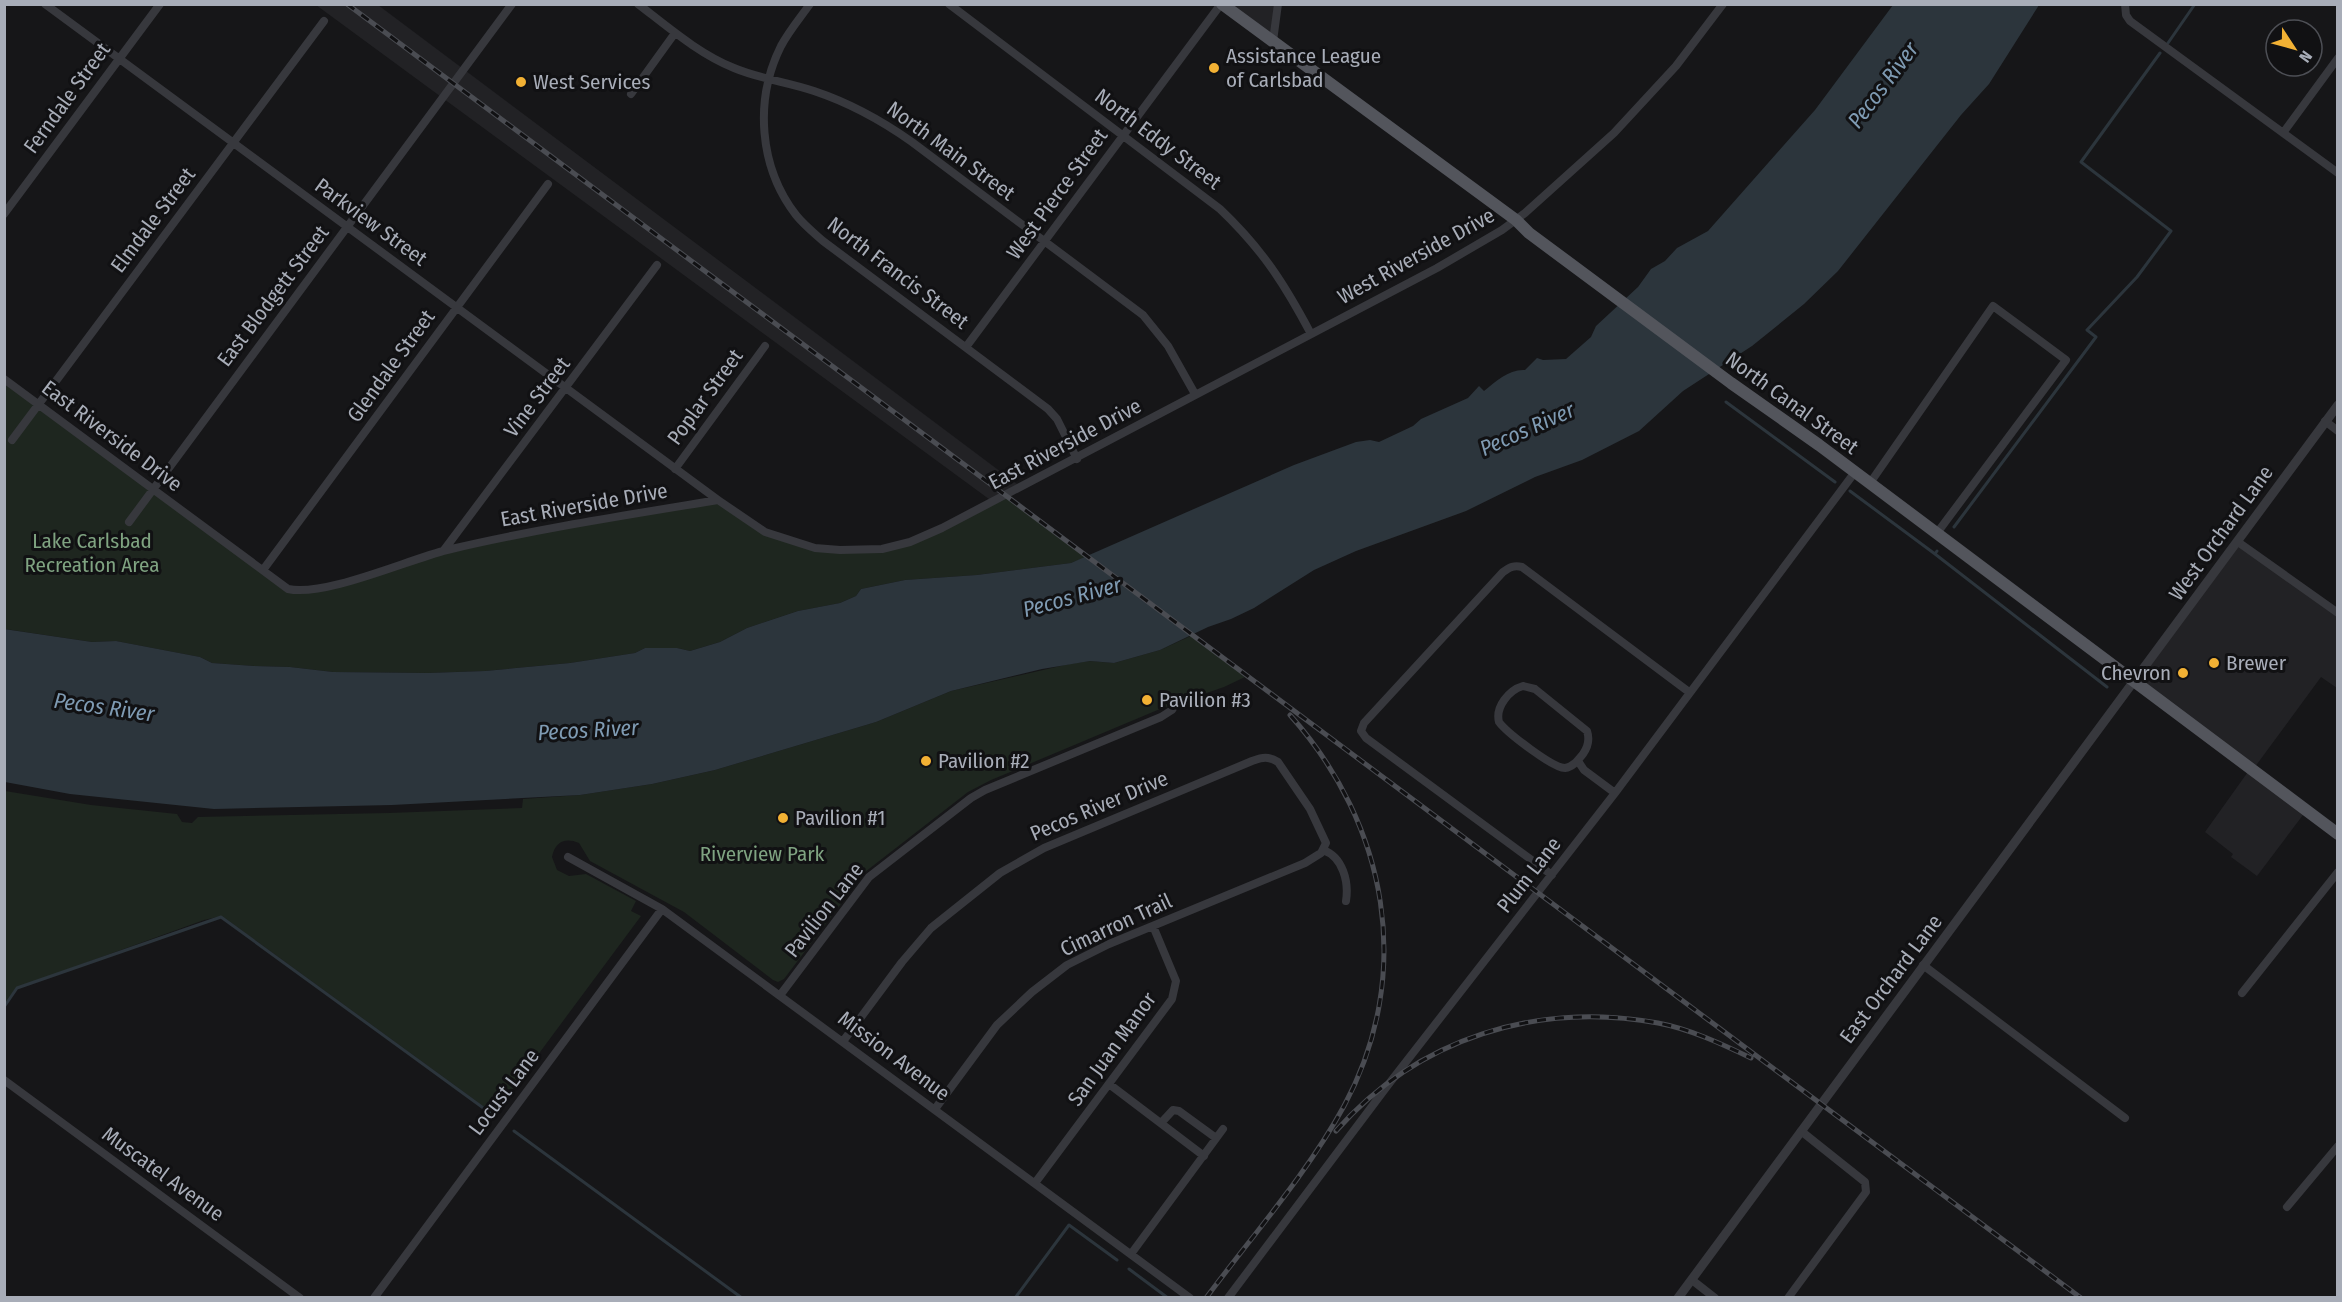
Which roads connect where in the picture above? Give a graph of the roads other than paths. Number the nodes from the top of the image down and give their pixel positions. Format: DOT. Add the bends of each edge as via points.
graph roads {
  1 [pos="45,4"];
  2 [pos="160,4"];
  3 [pos="512,4"];
  4 [pos="638,4"];
  5 [pos="810,4"];
  6 [pos="949,4"];
  7 [pos="1222,4"];
  8 [pos="1278,4"];
  9 [pos="1723,4"];
  10 [pos="2124,6"];
  11 [pos="324,21"];
  12 [pos="675,33"];
  13 [pos="1273,40"];
  14 [pos="119,58"];
  15 [pos="2337,58"];
  16 [pos="769,79"];
  17 [pos="631,94"];
  18 [pos="2283,133"];
  19 [pos="1124,135"];
  20 [pos="233,143"];
  21 [pos="2337,173"];
  22 [pos="548,184"];
  23 [pos="4,214"];
  24 [pos="1516,220"];
  25 [pos="347,227"];
  26 [pos="1045,241"];
  27 [pos="657,266"];
  28 [pos="456,308"];
  29 [pos="1311,334"];
  30 [pos="765,346"];
  31 [pos="966,347"];
  32 [pos="4,379"];
  33 [pos="566,389"];
  34 [pos="1195,394"];
  35 [pos="38,404"];
  36 [pos="2337,405"];
  37 [pos="2325,421"];
  38 [pos="2337,431"];
  39 [pos="12,440"];
  40 [pos="1077,459"];
  41 [pos="675,469"];
  42 [pos="1855,472"];
  43 [pos="1870,483"];
  44 [pos="153,489"];
  45 [pos="718,500"];
  46 [pos="129,522"];
  47 [pos="1937,533"];
  48 [pos="2238,542"];
  49 [pos="444,551"];
  50 [pos="263,570"];
  51 [pos="2336,609"];
  52 [pos="2134,682"];
  53 [pos="1689,692"];
  54 [pos="1180,698"];
  55 [pos="1578,761"];
  56 [pos="1615,793"];
  57 [pos="2337,834"];
  58 [pos="1323,850"];
  59 [pos="568,857"];
  60 [pos="2337,872"];
  61 [pos="1552,876"];
  62 [pos="1346,901"];
  63 [pos="662,909"];
  64 [pos="1153,926"];
  65 [pos="1923,965"];
  66 [pos="2242,993"];
  67 [pos="781,994"];
  68 [pos="844,1040"];
  69 [pos="4,1080"];
  70 [pos="1108,1084"];
  71 [pos="935,1109"];
  72 [pos="2125,1118"];
  73 [pos="1161,1123"];
  74 [pos="1223,1129"];
  75 [pos="1801,1131"];
  76 [pos="1216,1138"];
  77 [pos="2337,1146"];
  78 [pos="1204,1155"];
  79 [pos="1035,1183"];
  80 [pos="2287,1207"];
  81 [pos="1131,1254"];
  82 [pos="1692,1280"];
  83 [pos="300,1298"];
  84 [pos="374,1298"];
  85 [pos="1190,1298"];
  86 [pos="1228,1298"];
  87 [pos="1678,1298"];
  88 [pos="1715,1298"];
  89 [pos="1788,1298"];
  1 -- 14 [label="street, Parkview Street"];
  2 -- 14 [label="street, Ferndale Street"];
  3 -- 25 [label="street, East Blodgett Street"];
  4 -- 12 [label="street, North Main Street"];
  5 -- 16 [label="street, North Francis Street" via="781,46"];
  6 -- 19 [label="street, North Eddy Street"];
  7 -- 13 [label="main road, North Canal Street"];
  7 -- 19 [label="street, West Pierce Street"];
  8 -- 13 [label="street"];
  9 -- 24 [label="street, West Riverside Drive" via="1676,66 1614,133"];
  10 -- 18 [label="street" via="2130,21"];
  11 -- 20 [label="street, Elmdale Street"];
  12 -- 16 [label="street, North Main Street" via="724,64"];
  12 -- 17 [label="street"];
  13 -- 24 [label="main road, North Canal Street"];
  14 -- 20 [label="street, Parkview Street"];
  14 -- 23 [label="street, Ferndale Street"];
  15 -- 18 [label="street"];
  16 -- 26 [label="street, North Main Street" via="813,91 880,120"];
  16 -- 31 [label="street, North Francis Street" via="764,117 768,155 780,189 797,216 823,241"];
  18 -- 21 [label="street"];
  19 -- 26 [label="street, West Pierce Street"];
  19 -- 29 [label="street, North Eddy Street" via="1209,199 1248,236 1283,281"];
  20 -- 25 [label="street, Parkview Street"];
  20 -- 35 [label="street, Elmdale Street"];
  22 -- 28 [label="street, Glendale Street"];
  24 -- 29 [label="street, West Riverside Drive" via="1472,249"];
  24 -- 42 [label="main road, North Canal Street"];
  25 -- 28 [label="street, Parkview Street"];
  25 -- 44 [label="street, East Blodgett Street"];
  26 -- 31 [label="street, West Pierce Street"];
  26 -- 34 [label="street, North Main Street" via="1143,315 1168,345"];
  27 -- 33 [label="street, Vine Street"];
  28 -- 33 [label="street, Parkview Street"];
  28 -- 50 [label="street, Glendale Street"];
  29 -- 34 [label="street, West Riverside Drive"];
  30 -- 41 [label="street, Poplar Street"];
  31 -- 40 [label="street, North Francis Street" via="1058,419"];
  32 -- 35 [label="street, East Riverside Drive"];
  33 -- 41 [label="street, Parkview Street"];
  33 -- 49 [label="street, Vine Street"];
  34 -- 40 [label="street, East Riverside Drive"];
  35 -- 39 [label="street, Elmdale Street"];
  35 -- 44 [label="street, East Riverside Drive"];
  36 -- 37 [label="street, West Orchard Lane"];
  37 -- 38 [label="street"];
  37 -- 48 [label="street, West Orchard Lane"];
  40 -- 45 [label="street, East Riverside Drive" via="942,528 882,549 840,550 798,544 765,532"];
  41 -- 45 [label="street, Parkview Street"];
  42 -- 43 [label="main road, North Canal Street"];
  42 -- 53 [label="street, Plum Lane"];
  43 -- 47 [label="main road, North Canal Street"];
  43 -- 47 [label="street" via="1993,306 2066,360"];
  44 -- 46 [label="street, East Blodgett Street"];
  44 -- 50 [label="street, East Riverside Drive"];
  45 -- 49 [label="street, East Riverside Drive"];
  47 -- 52 [label="main road, North Canal Street"];
  48 -- 51 [label="street"];
  48 -- 52 [label="street, West Orchard Lane"];
  49 -- 50 [label="street, East Riverside Drive" via="315,590 288,589"];
  52 -- 57 [label="main road, North Canal Street"];
  52 -- 65 [label="street, East Orchard Lane"];
  53 -- 56 [label="street, Plum Lane"];
  53 -- 61 [label="street" via="1516,566 1503,572 1364,723 1361,731 1366,738"];
  54 -- 67 [label="street, Pavilion Lane" via="1161,717 971,798 869,877"];
  55 -- 55 [label="street" via="1588,744 1585,728 1535,689 1523,686 1511,693 1497,713 1502,726 1556,766 1568,767"];
  55 -- 56 [label="street"];
  56 -- 61 [label="street, Plum Lane"];
  58 -- 62 [label="street, Pecos River Drive" via="1332,853 1341,867"];
  58 -- 64 [label="street, Cimarron Trail" via="1305,863"];
  58 -- 68 [label="street, Pecos River Drive" via="1326,843 1310,809 1278,762 1270,757 1252,761 1044,848 1000,873 923,937"];
  59 -- 63 [label="street, Mission Avenue"];
  60 -- 66 [label="street"];
  61 -- 86 [label="street, Plum Lane"];
  63 -- 67 [label="street, Mission Avenue"];
  63 -- 84 [label="street, Locust Lane"];
  64 -- 70 [label="street, San Juan Manor" via="1176,981 1175,991"];
  64 -- 71 [label="street, Cimarron Trail" via="1078,959 1032,992 998,1025"];
  65 -- 72 [label="street"];
  65 -- 75 [label="street, East Orchard Lane"];
  67 -- 68 [label="street, Mission Avenue"];
  68 -- 71 [label="street, Mission Avenue"];
  69 -- 83 [label="street, Muscatel Avenue"];
  70 -- 73 [label="street"];
  70 -- 79 [label="street, San Juan Manor"];
  71 -- 79 [label="street, Mission Avenue"];
  73 -- 76 [label="street" via="1173,1110 1179,1111"];
  73 -- 78 [label="street"];
  74 -- 76 [label="street"];
  75 -- 82 [label="street, East Orchard Lane"];
  75 -- 89 [label="street" via="1855,1172 1865,1182 1866,1192"];
  76 -- 78 [label="street"];
  77 -- 80 [label="street"];
  78 -- 81 [label="street"];
  79 -- 81 [label="street, Mission Avenue"];
  81 -- 85 [label="street, Mission Avenue"];
  82 -- 87 [label="street, East Orchard Lane"];
  82 -- 88 [label="street"];
}
